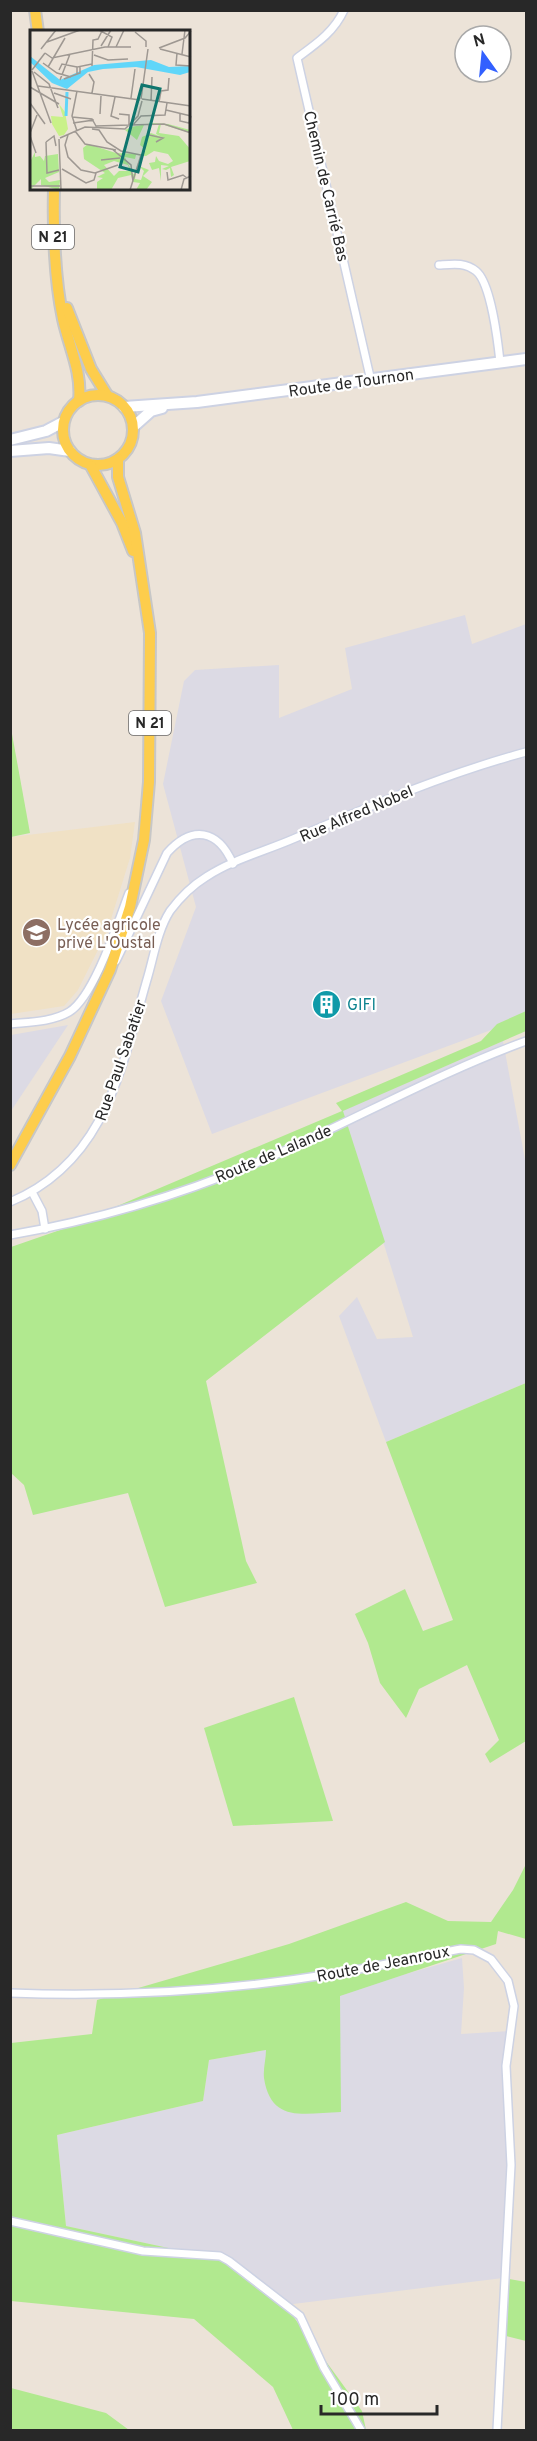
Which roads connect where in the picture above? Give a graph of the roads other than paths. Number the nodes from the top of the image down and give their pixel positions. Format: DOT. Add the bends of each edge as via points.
graph roads {
  1 [pos="35,10"];
  2 [pos="344,10"];
  3 [pos="38,30"];
  4 [pos="54,190"];
  5 [pos="439,265"];
  6 [pos="58,286"];
  7 [pos="526,359"];
  8 [pos="500,363"];
  9 [pos="371,381"];
  10 [pos="107,395"];
  11 [pos="79,401"];
  12 [pos="176,404"];
  13 [pos="124,407"];
  14 [pos="63,422"];
  15 [pos="133,427"];
  16 [pos="10,440"];
  17 [pos="10,451"];
  18 [pos="70,451"];
  19 [pos="118,459"];
  20 [pos="91,466"];
  21 [pos="142,577"];
  22 [pos="526,752"];
  23 [pos="233,864"];
  24 [pos="138,869"];
  25 [pos="191,888"];
  26 [pos="110,970"];
  27 [pos="10,1024"];
  28 [pos="526,1041"];
  29 [pos="10,1165"];
  30 [pos="32,1192"];
  31 [pos="10,1202"];
  32 [pos="45,1229"];
  33 [pos="10,1235"];
  34 [pos="10,1993"];
  35 [pos="10,2220"];
  36 [pos="361,2430"];
  37 [pos="497,2430"];
  1 -- 3 [label="main road"];
  2 -- 9 [label="street, Chemin de Carrié Bas" via="321,41 297,58"];
  4 -- 6 [label="main road, N 21"];
  5 -- 8 [label="street" via="470,267 483,280"];
  6 -- 10 [label="main road, N 21" via="91,369"];
  6 -- 11 [label="main road, N 21" via="76,363"];
  7 -- 8 [label="main road, Route de Tournon"];
  8 -- 9 [label="main road, Route de Tournon"];
  9 -- 12 [label="main road, Route de Tournon"];
  10 -- 11 [label="main road" via="91,395"];
  10 -- 13 [label="main road"];
  11 -- 14 [label="main road"];
  12 -- 13 [label="main road"];
  12 -- 15 [label="main road" via="151,411"];
  13 -- 15 [label="main road"];
  14 -- 16 [label="main road" via="46,431"];
  14 -- 18 [label="main road" via="63,438"];
  15 -- 19 [label="main road" via="127,450"];
  17 -- 18 [label="main road"];
  18 -- 20 [label="main road"];
  19 -- 20 [label="main road"];
  19 -- 21 [label="main road, N 21" via="118,477 135,533"];
  20 -- 21 [label="main road, N 21" via="122,522"];
  21 -- 24 [label="main road, N 21" via="150,633 150,703 148,782"];
  22 -- 23 [label="street, Rue Alfred Nobel" via="456,772"];
  23 -- 25 [label="street, Rue Alfred Nobel"];
  23 -- 26 [label="street" via="225,847 215,838 195,834 175,844"];
  24 -- 26 [label="main road, N 21"];
  24 -- 27 [label="street" via="109,947 87,991 70,1011"];
  25 -- 30 [label="street, Rue Paul Sabatier" via="166,920 121,1069 98,1127 78,1154"];
  26 -- 29 [label="main road, N 21" via="70,1056"];
  28 -- 32 [label="street, Route de Lalande" via="219,1177 158,1200"];
  30 -- 31 [label="street, Rue Paul Sabatier"];
  30 -- 32 [label="street" via="42,1211"];
  32 -- 33 [label="street, Route de Lalande"];
  34 -- 37 [label="street, Route de Jeanroux" via="264,1983 332,1974 461,1948 491,1959 508,1981 513,2006 506,2066 511,2165"];
  35 -- 36 [label="street" via="144,2252 220,2256 229,2261 300,2316 324,2368"];
}
